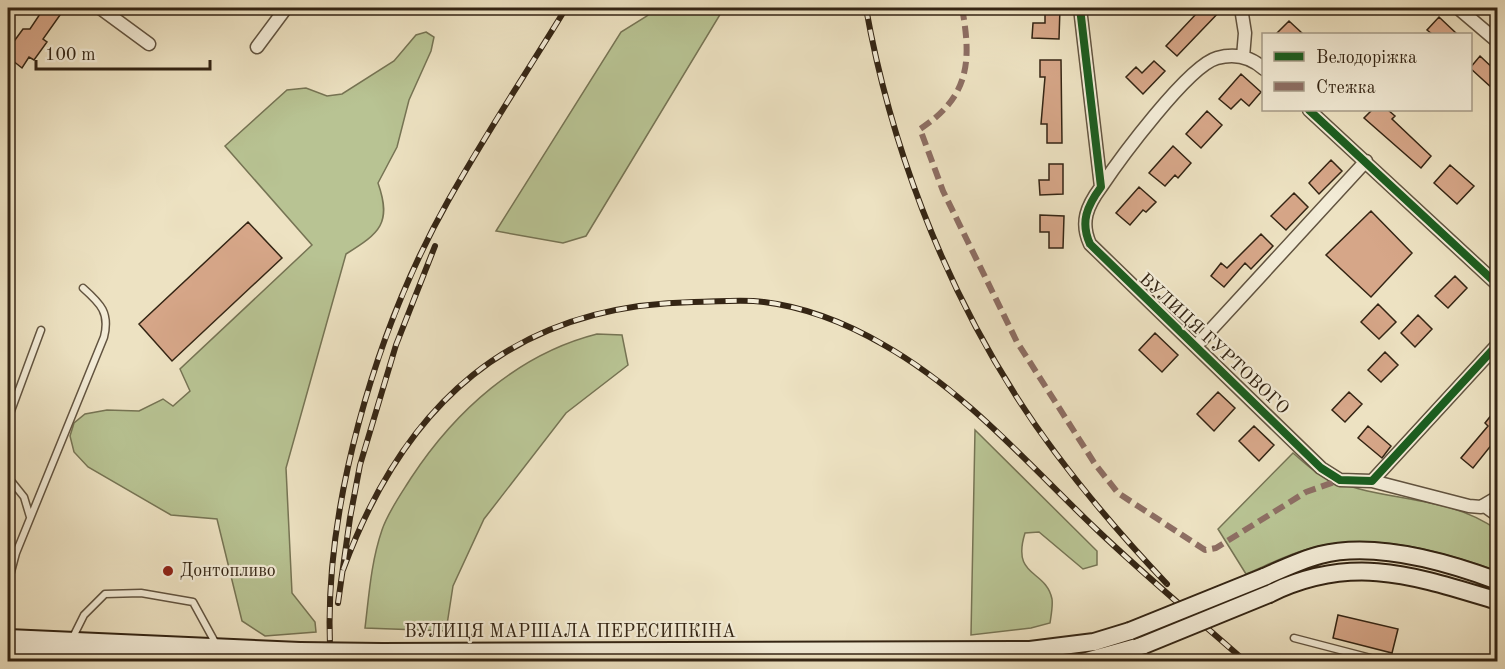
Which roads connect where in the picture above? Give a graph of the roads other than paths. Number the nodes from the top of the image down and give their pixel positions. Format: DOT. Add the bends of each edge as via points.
graph roads {
  1 [pos="100,8"];
  2 [pos="286,8"];
  3 [pos="1080,8"];
  4 [pos="1241,8"];
  5 [pos="1458,8"];
  6 [pos="1497,42"];
  7 [pos="149,44"];
  8 [pos="257,47"];
  9 [pos="1247,57"];
  10 [pos="1262,68"];
  11 [pos="1310,111"];
  12 [pos="1366,161"];
  13 [pos="1101,187"];
  14 [pos="1497,285"];
  15 [pos="83,288"];
  16 [pos="41,330"];
  17 [pos="1497,344"];
  18 [pos="1196,346"];
  19 [pos="8,420"];
  20 [pos="8,477"];
  21 [pos="1372,482"];
  22 [pos="1497,497"];
  23 [pos="1481,507"];
  24 [pos="31,519"];
  25 [pos="1497,519"];
  26 [pos="1497,581"];
  27 [pos="8,583"];
  28 [pos="1497,601"];
  29 [pos="8,638"];
  30 [pos="1294,638"];
  31 [pos="71,641"];
  32 [pos="218,648"];
  33 [pos="8,650"];
  34 [pos="236,662"];
  35 [pos="1083,662"];
  36 [pos="1386,662"];
  1 -- 7 [label="street"];
  2 -- 8 [label="street"];
  3 -- 13 [label="street"];
  4 -- 9 [label="street"];
  5 -- 6 [label="street"];
  9 -- 10 [label="street"];
  9 -- 13 [label="street, ВУЛИЦЯ ГУРТОВОГО" via="1215,58 1187,81"];
  11 -- 12 [label="street"];
  12 -- 14 [label="street"];
  12 -- 18 [label="street"];
  13 -- 18 [label="street, ВУЛИЦЯ ГУРТОВОГО" via="1086,213 1084,224 1090,244"];
  15 -- 24 [label="lane" via="106,314 107,325"];
  16 -- 19 [label="lane"];
  17 -- 21 [label="street"];
  18 -- 21 [label="street, ВУЛИЦЯ ГУРТОВОГО" via="1329,474 1340,480"];
  20 -- 24 [label="lane" via="24,497"];
  21 -- 23 [label="street, ВУЛИЦЯ ГУРТОВОГО"];
  22 -- 23 [label="street"];
  23 -- 25 [label="lane"];
  24 -- 27 [label="lane"];
  26 -- 32 [label="main road, ВУЛИЦЯ МАРШАЛА ПЕРЕСИПКІНА, bridge" via="1430,560 1361,551 1321,554 1130,631 1094,642 1030,650 382,652"];
  28 -- 35 [label="main road, bridge" via="1447,586 1366,571 1323,573 1144,645"];
  29 -- 31 [label="main road, ВУЛИЦЯ МАРШАЛА ПЕРЕСИПКІНА"];
  30 -- 36 [label="lane"];
  31 -- 32 [label="main road, ВУЛИЦЯ МАРШАЛА ПЕРЕСИПКІНА"];
  31 -- 32 [label="lane" via="84,615 105,594 141,593 193,602"];
  33 -- 34 [label="main road"];
}
